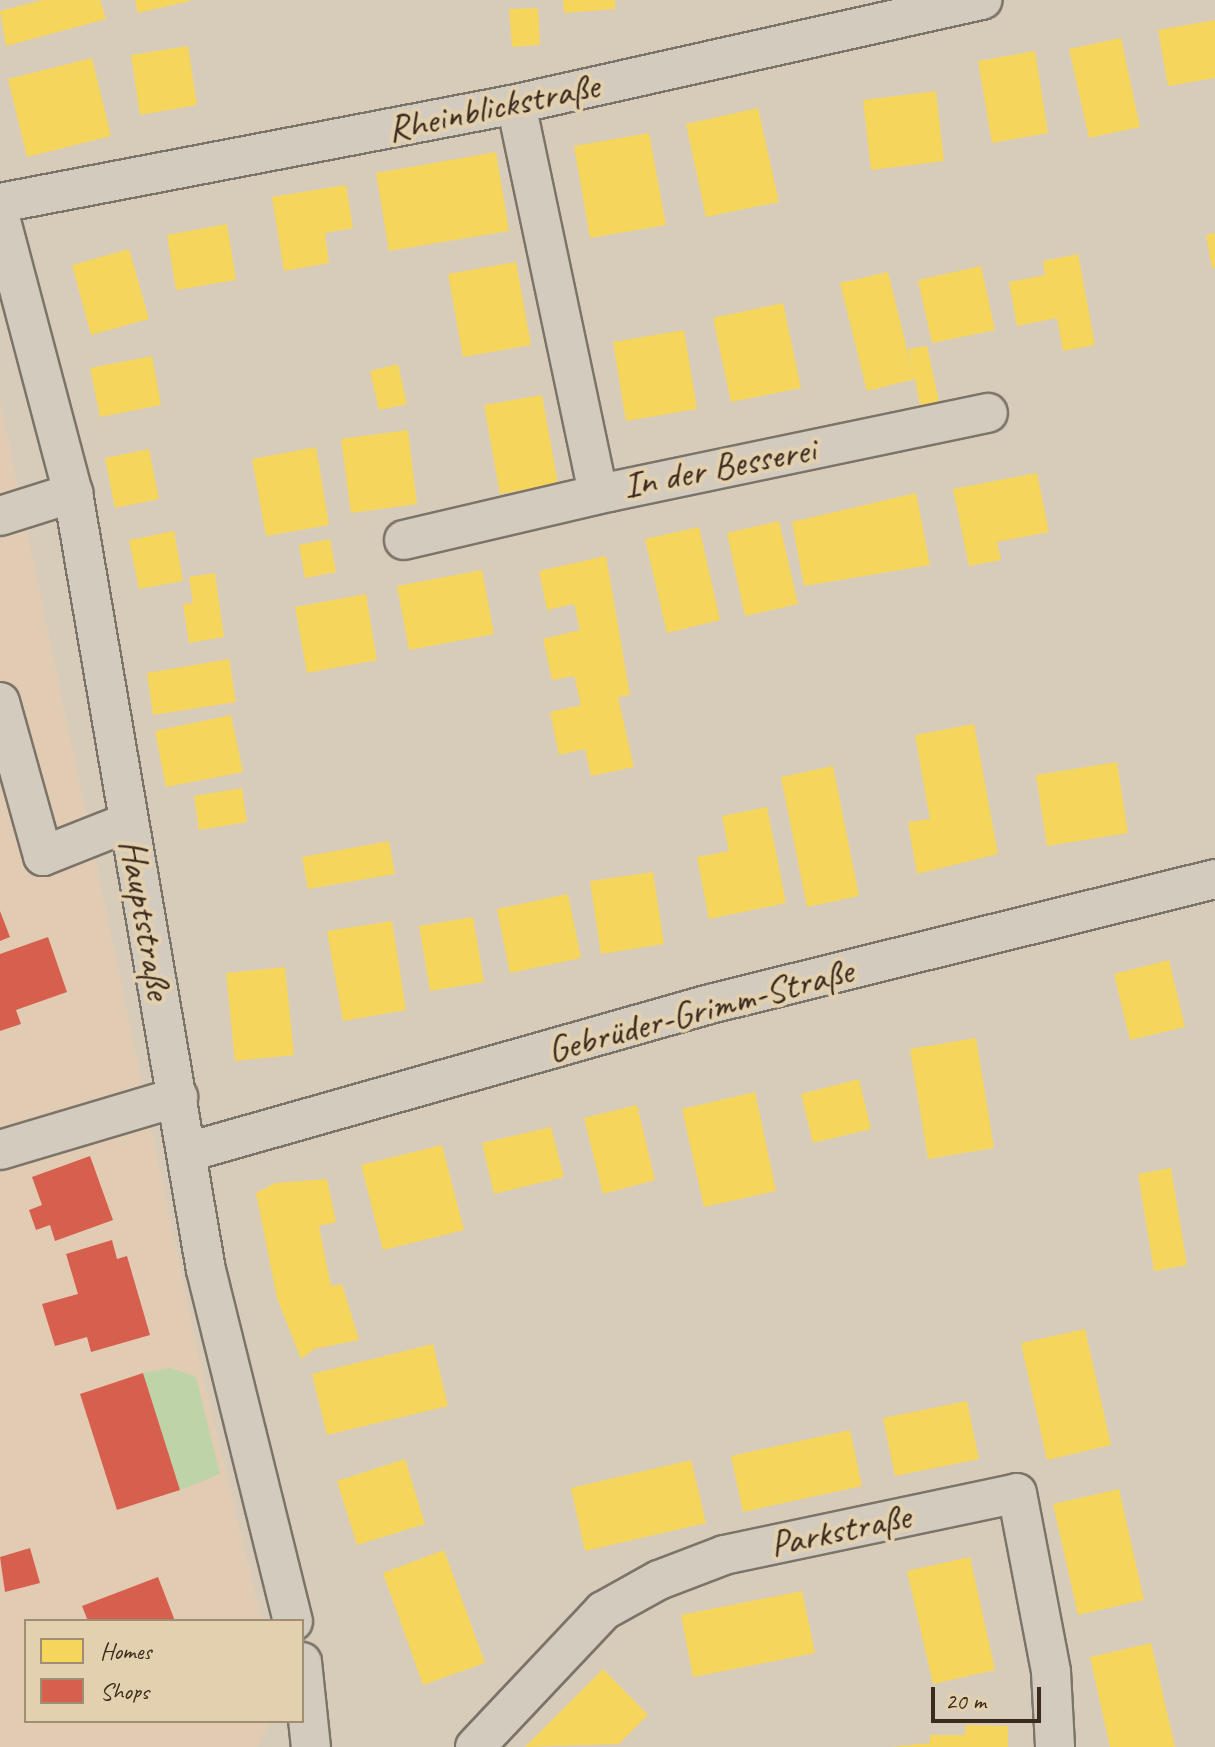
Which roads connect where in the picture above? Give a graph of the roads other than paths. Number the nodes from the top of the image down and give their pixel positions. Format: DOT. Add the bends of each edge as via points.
graph roads {
  1 [pos="983,0"];
  2 [pos="516,104"];
  3 [pos="0,203"];
  4 [pos="0,217"];
  5 [pos="988,413"];
  6 [pos="609,492"];
  7 [pos="73,493"];
  8 [pos="0,516"];
  9 [pos="404,540"];
  10 [pos="0,702"];
  11 [pos="129,822"];
  12 [pos="1215,879"];
  13 [pos="178,1097"];
  14 [pos="0,1150"];
  15 [pos="188,1152"];
  16 [pos="292,1619"];
  17 [pos="304,1681"];
  18 [pos="311,1747"];
  19 [pos="475,1747"];
  20 [pos="1055,1747"];
  1 -- 2 [label="street, Rheinblickstraße"];
  2 -- 3 [label="street, Rheinblickstraße"];
  2 -- 6 [label="street, In der Besserei" via="596,484"];
  4 -- 7 [label="street, Hauptstraße"];
  5 -- 6 [label="street, In der Besserei"];
  6 -- 9 [label="street"];
  7 -- 8 [label="street"];
  7 -- 11 [label="street, Hauptstraße"];
  10 -- 11 [label="street" via="43,856"];
  11 -- 13 [label="street, Hauptstraße"];
  12 -- 15 [label="street, Gebrüder-Grimm-Straße" via="710,1004"];
  13 -- 14 [label="street"];
  13 -- 15 [label="street, Hauptstraße"];
  15 -- 16 [label="street, Hauptstraße" via="236,1414"];
  17 -- 18 [label="street"];
  19 -- 20 [label="street, Parkstraße" via="603,1611 659,1580 724,1555 1017,1493 1051,1672"];
}
